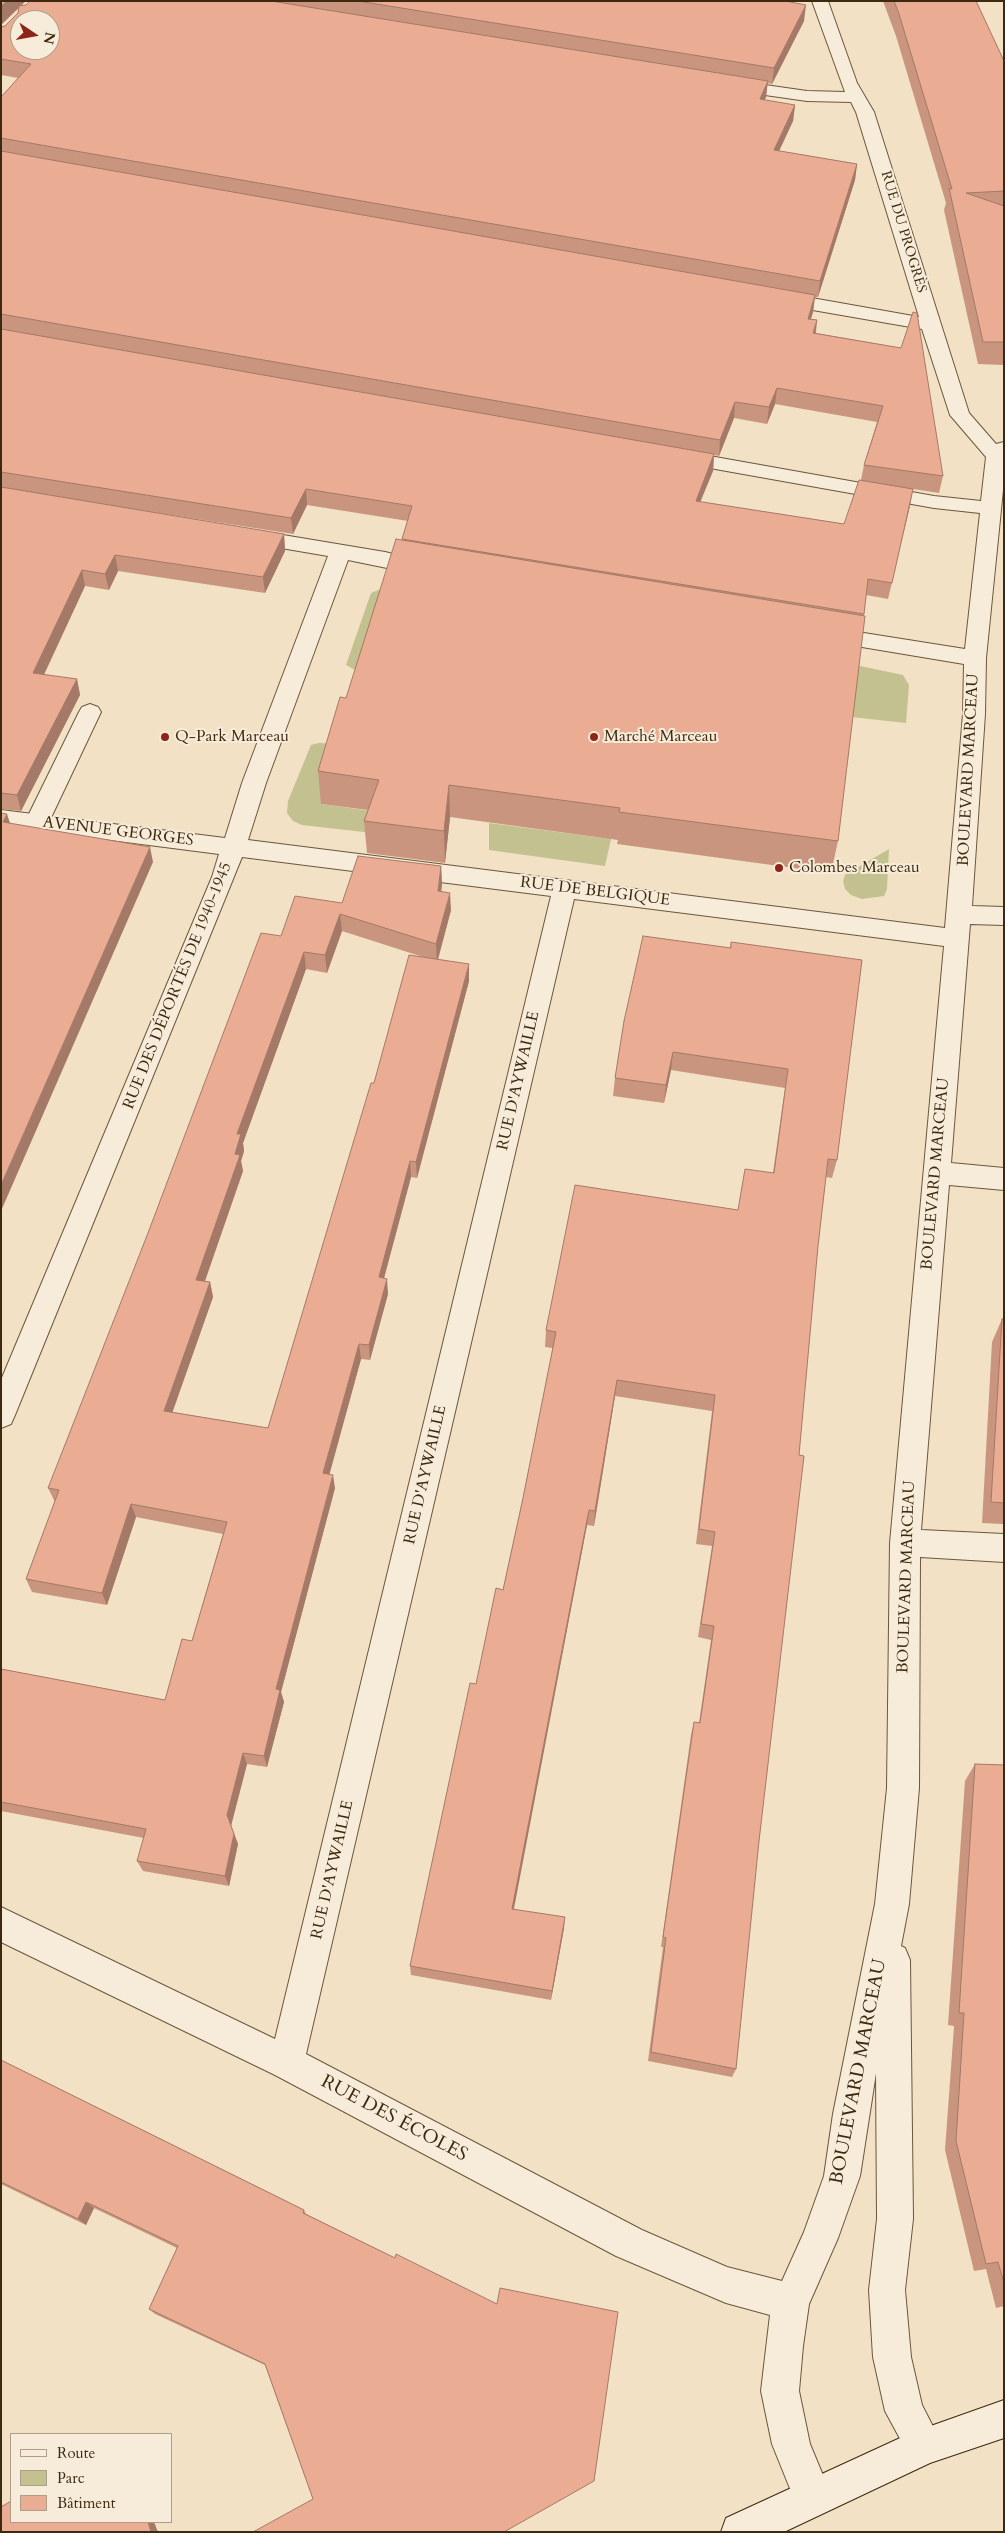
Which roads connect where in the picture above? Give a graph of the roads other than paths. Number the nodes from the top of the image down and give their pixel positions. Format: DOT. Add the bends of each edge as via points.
graph roads {
  1 [pos="820,1"];
  2 [pos="719,83"];
  3 [pos="857,97"];
  4 [pos="756,295"];
  5 [pos="931,325"];
  6 [pos="1000,452"];
  7 [pos="659,453"];
  8 [pos="990,508"];
  9 [pos="224,532"];
  10 [pos="341,551"];
  11 [pos="443,572"];
  12 [pos="802,630"];
  13 [pos="975,658"];
  14 [pos="90,712"];
  15 [pos="1,818"];
  16 [pos="37,822"];
  17 [pos="235,847"];
  18 [pos="566,888"];
  19 [pos="958,914"];
  20 [pos="1004,916"];
  21 [pos="955,938"];
  22 [pos="936,1173"];
  23 [pos="1004,1179"];
  24 [pos="1,1414"];
  25 [pos="905,1543"];
  26 [pos="1004,1548"];
  27 [pos="892,1904"];
  28 [pos="1,1924"];
  29 [pos="287,2063"];
  30 [pos="791,2302"];
  31 [pos="1004,2419"];
  32 [pos="924,2446"];
  33 [pos="813,2497"];
  34 [pos="740,2532"];
  1 -- 3 [label="street, RUE DU PROGRÈS" via="843,69"];
  2 -- 3 [label="street" via="807,96"];
  3 -- 5 [label="street, RUE DU PROGRÈS" via="865,112"];
  4 -- 5 [label="street"];
  5 -- 6 [label="street, RUE DU PROGRÈS" via="960,415"];
  6 -- 8 [label="street, BOULEVARD MARCEAU"];
  7 -- 8 [label="street" via="934,502"];
  8 -- 13 [label="street, BOULEVARD MARCEAU"];
  9 -- 10 [label="street"];
  10 -- 11 [label="street"];
  10 -- 17 [label="street, RUE DES DÉPORTÉS DE 1940-1945" via="254,784"];
  12 -- 13 [label="street"];
  13 -- 19 [label="street, BOULEVARD MARCEAU" via="974,714"];
  14 -- 16 [label="street"];
  15 -- 16 [label="street, AVENUE GEORGES"];
  16 -- 17 [label="street, AVENUE GEORGES"];
  17 -- 18 [label="street, RUE DE BELGIQUE"];
  17 -- 24 [label="street, RUE DES DÉPORTÉS DE 1940-1945"];
  18 -- 21 [label="street, RUE DE BELGIQUE"];
  18 -- 29 [label="street, RUE D'AYWAILLE"];
  19 -- 20 [label="street"];
  19 -- 21 [label="street, BOULEVARD MARCEAU"];
  21 -- 22 [label="street, BOULEVARD MARCEAU"];
  22 -- 23 [label="street"];
  22 -- 25 [label="street, BOULEVARD MARCEAU"];
  25 -- 26 [label="street"];
  25 -- 27 [label="street, BOULEVARD MARCEAU" via="903,1788"];
  27 -- 30 [label="street, BOULEVARD MARCEAU" via="842,2176 820,2238"];
  27 -- 32 [label="street, BOULEVARD MARCEAU" via="895,2219 887,2290 892,2357 904,2411"];
  28 -- 29 [label="street, RUE DES ÉCOLES"];
  29 -- 30 [label="street, RUE DES ÉCOLES" via="629,2243 726,2285"];
  30 -- 33 [label="street, BOULEVARD MARCEAU" via="780,2391 791,2444"];
  31 -- 32 [label="street"];
  32 -- 33 [label="street"];
  33 -- 34 [label="street"];
}
